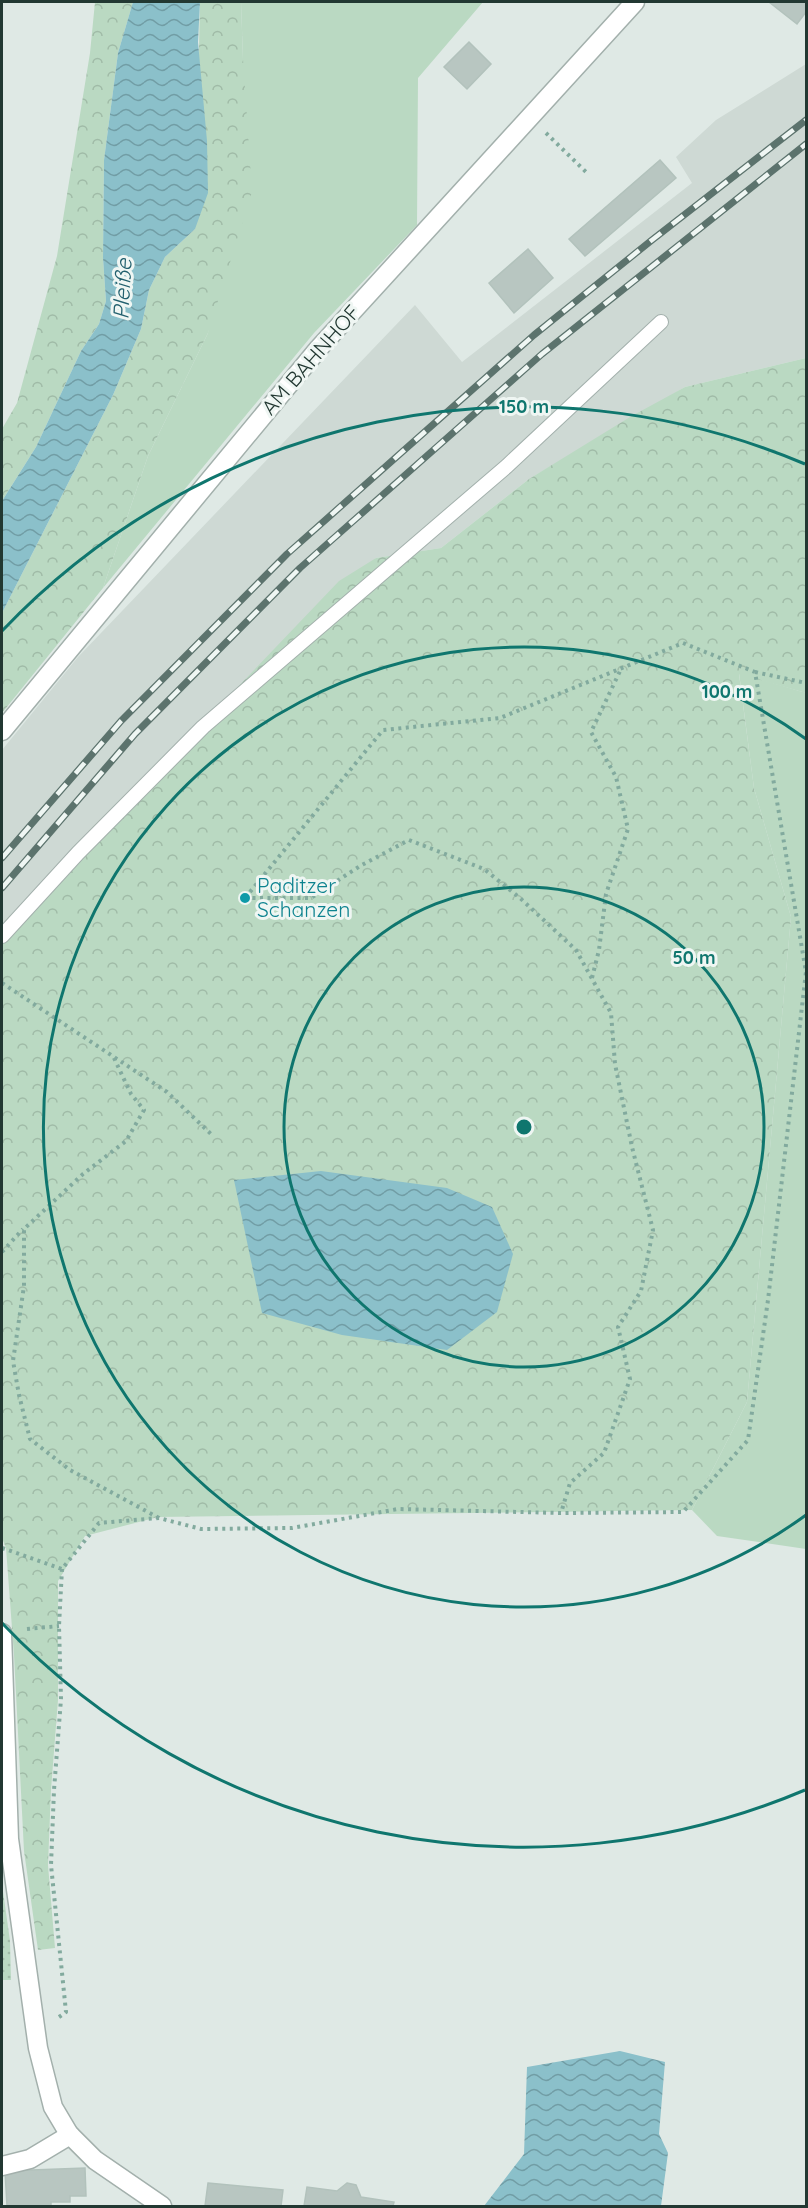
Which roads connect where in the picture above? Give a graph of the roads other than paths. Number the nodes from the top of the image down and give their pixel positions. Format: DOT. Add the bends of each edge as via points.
graph roads {
  1 [pos="635,2"];
  2 [pos="661,322"];
  3 [pos="2,731"];
  4 [pos="2,936"];
  5 [pos="2,1633"];
  6 [pos="70,2135"];
  7 [pos="2,2166"];
  8 [pos="162,2206"];
  1 -- 3 [label="street, AM BAHNHOF" via="319,348"];
  2 -- 4 [label="lane" via="507,466 203,727"];
  5 -- 6 [label="street" via="9,1839 38,2048 53,2107"];
  6 -- 7 [label="street" via="30,2159"];
  6 -- 8 [label="street" via="95,2160"];
}
